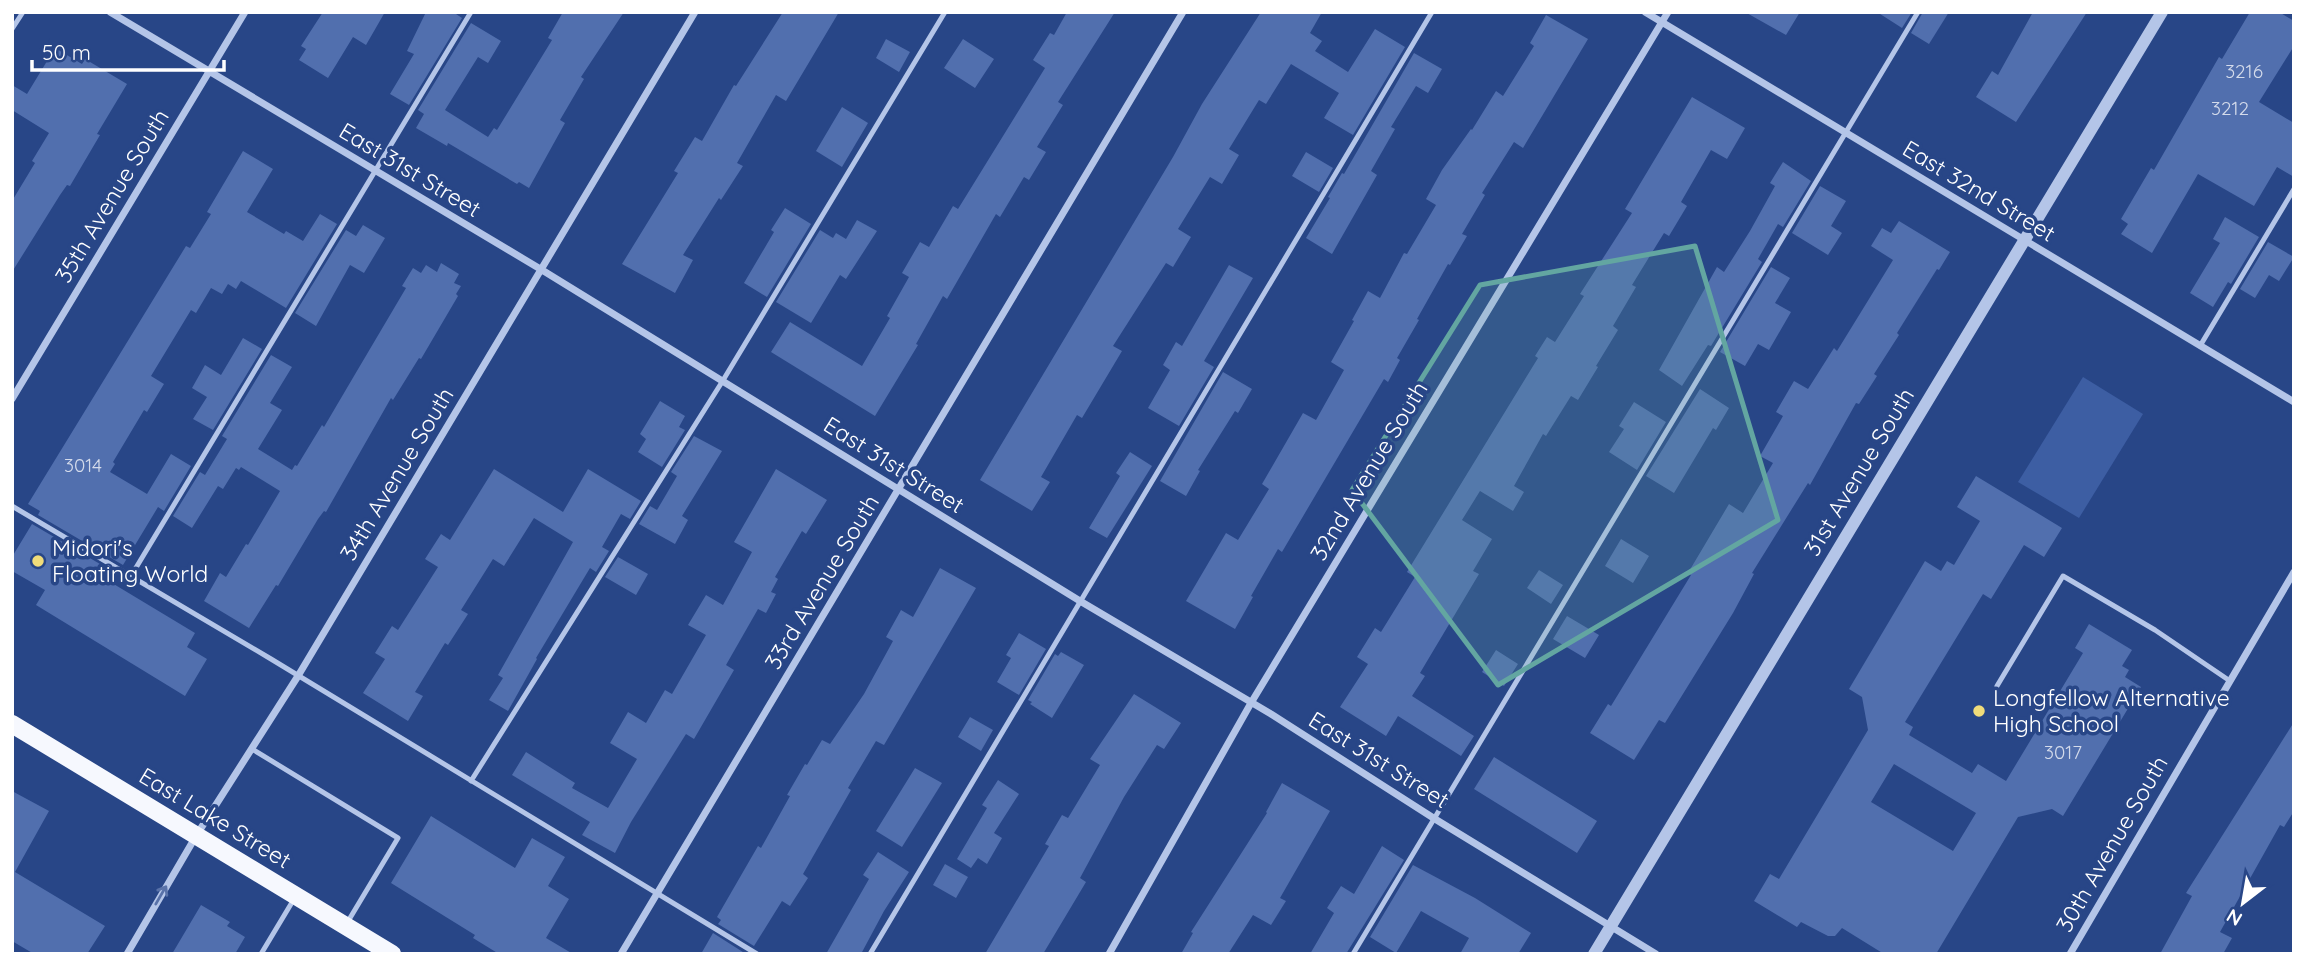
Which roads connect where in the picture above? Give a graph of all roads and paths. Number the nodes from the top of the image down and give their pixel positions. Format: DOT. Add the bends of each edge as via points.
graph roads {
  1 [pos="23,12"];
  2 [pos="110,12"];
  3 [pos="245,12"];
  4 [pos="471,12"];
  5 [pos="695,12"];
  6 [pos="945,12"];
  7 [pos="1183,12"];
  8 [pos="1432,12"];
  9 [pos="1645,12"];
  10 [pos="1668,12"];
  11 [pos="1918,12"];
  12 [pos="2162,12"];
  13 [pos="1662,24"];
  14 [pos="12,29"];
  15 [pos="210,71"];
  16 [pos="1845,134"];
  17 [pos="376,172"];
  18 [pos="2294,189"];
  19 [pos="2024,240"];
  20 [pos="542,270"];
  21 [pos="2200,346"];
  22 [pos="722,382"];
  23 [pos="12,399"];
  24 [pos="2294,402"];
  25 [pos="899,491"];
  26 [pos="12,506"];
  27 [pos="2294,572"];
  28 [pos="131,576"];
  29 [pos="1080,601"];
  30 [pos="298,676"];
  31 [pos="2230,681"];
  32 [pos="1997,685"];
  33 [pos="1251,703"];
  34 [pos="12,724"];
  35 [pos="252,749"];
  36 [pos="471,781"];
  37 [pos="1435,818"];
  38 [pos="196,836"];
  39 [pos="657,894"];
  40 [pos="296,896"];
  41 [pos="345,925"];
  42 [pos="1610,925"];
  43 [pos="383,952"];
  44 [pos="127,954"];
  45 [pos="261,954"];
  46 [pos="621,954"];
  47 [pos="757,954"];
  48 [pos="870,954"];
  49 [pos="1109,954"];
  50 [pos="1353,954"];
  51 [pos="1594,954"];
  52 [pos="1656,954"];
  53 [pos="2070,954"];
  1 -- 14 [label="lane"];
  2 -- 15 [label="street, East 31st Street"];
  3 -- 15 [label="street, 35th Avenue South"];
  4 -- 17 [label="lane"];
  5 -- 20 [label="street, 34th Avenue South"];
  6 -- 22 [label="lane"];
  7 -- 25 [label="street, 33rd Avenue South"];
  8 -- 29 [label="lane"];
  9 -- 13 [label="street, East 32nd Street"];
  10 -- 13 [label="street, 32nd Avenue South"];
  11 -- 16 [label="lane"];
  12 -- 19 [label="street, 31st Avenue South"];
  13 -- 16 [label="street, East 32nd Street"];
  13 -- 33 [label="street, 32nd Avenue South"];
  15 -- 17 [label="street, East 31st Street"];
  15 -- 23 [label="street, 35th Avenue South"];
  16 -- 19 [label="street, East 32nd Street"];
  16 -- 37 [label="lane"];
  17 -- 20 [label="street, East 31st Street"];
  17 -- 28 [label="lane"];
  18 -- 21 [label="lane"];
  19 -- 21 [label="street, East 32nd Street"];
  19 -- 42 [label="street, 31st Avenue South"];
  20 -- 22 [label="street, East 31st Street"];
  20 -- 30 [label="street, 34th Avenue South"];
  21 -- 24 [label="street, East 32nd Street"];
  22 -- 25 [label="street, East 31st Street"];
  22 -- 36 [label="lane"];
  25 -- 29 [label="street, East 31st Street"];
  25 -- 39 [label="street, 33rd Avenue South"];
  26 -- 28 [label="lane"];
  27 -- 31 [label="street, 30th Avenue South"];
  28 -- 30 [label="lane"];
  29 -- 33 [label="street, East 31st Street"];
  29 -- 48 [label="lane"];
  30 -- 35 [label="street, 34th Avenue South"];
  30 -- 36 [label="lane"];
  31 -- 32 [label="lane" via="2155,629 2063,576"];
  31 -- 53 [label="street, 30th Avenue South"];
  33 -- 37 [label="street, East 31st Street"];
  33 -- 49 [label="street, 32nd Avenue South"];
  34 -- 38 [label="main road, East Lake Street"];
  35 -- 38 [label="street, 34th Avenue South"];
  35 -- 41 [label="lane" via="398,838"];
  36 -- 39 [label="lane"];
  37 -- 42 [label="street, East 31st Street"];
  37 -- 50 [label="lane"];
  38 -- 40 [label="main road, East Lake Street"];
  44 -- 38 [label="street, 34th Avenue South, one-way"];
  39 -- 46 [label="street, 33rd Avenue South"];
  39 -- 47 [label="lane"];
  40 -- 41 [label="main road, East Lake Street"];
  40 -- 45 [label="lane"];
  41 -- 43 [label="main road, East Lake Street"];
  42 -- 51 [label="street, 31st Avenue South"];
  42 -- 52 [label="street, East 31st Street"];
}
